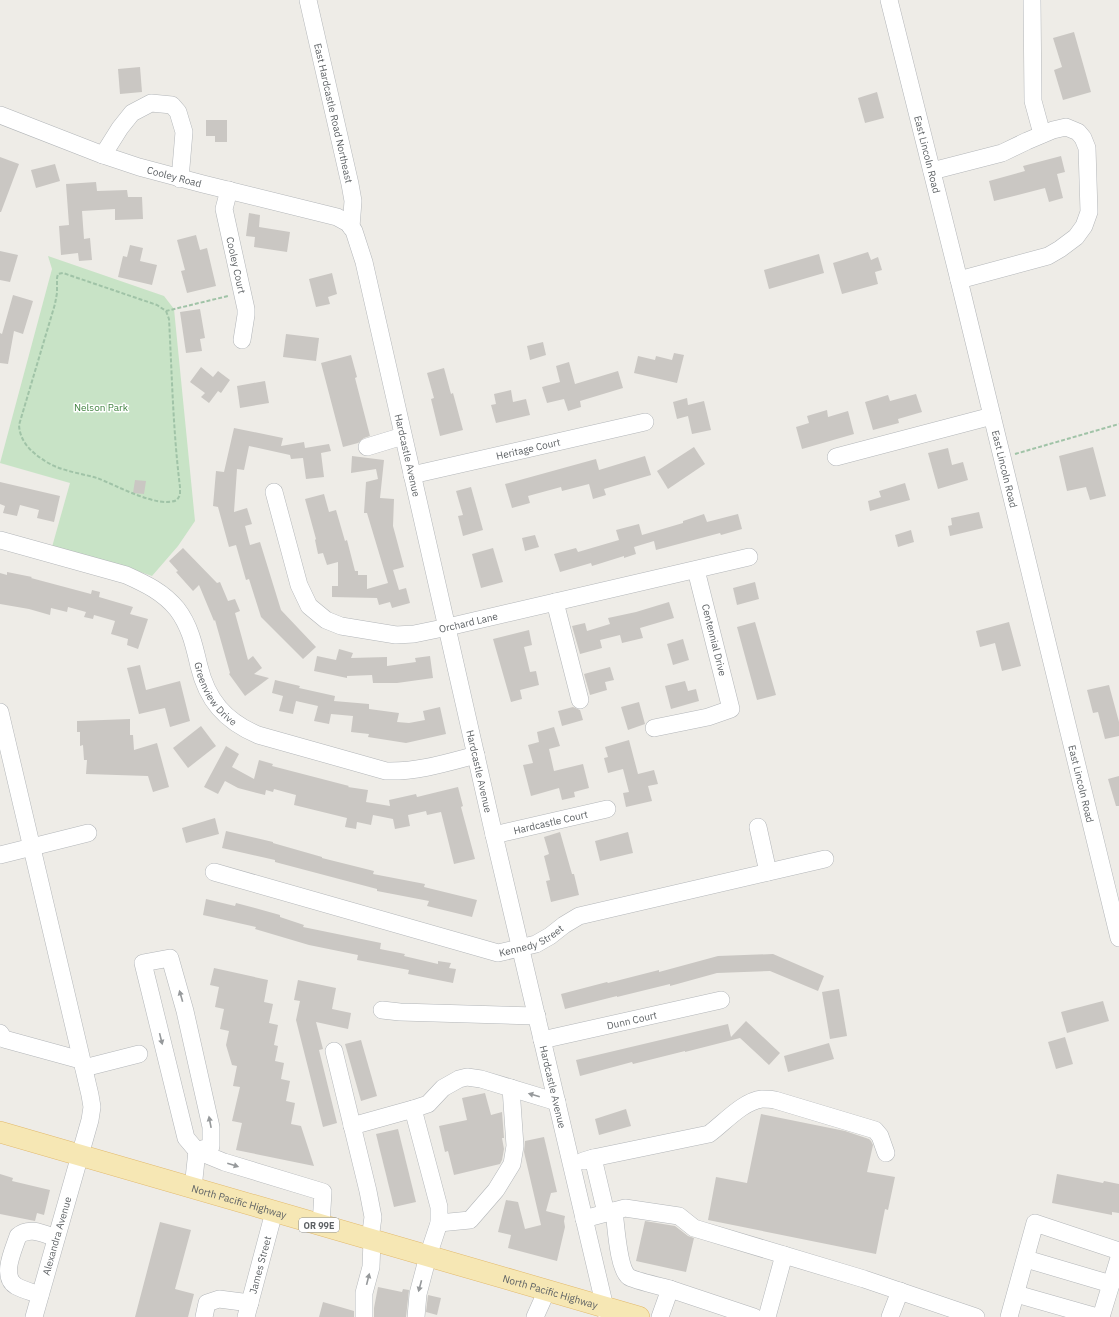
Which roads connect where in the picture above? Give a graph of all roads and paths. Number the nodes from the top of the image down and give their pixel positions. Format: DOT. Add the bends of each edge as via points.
graph roads {
  1 [pos="308,0"];
  2 [pos="889,0"];
  3 [pos="1032,0"];
  4 [pos="0,115"];
  5 [pos="1042,134"];
  6 [pos="103,155"];
  7 [pos="932,171"];
  8 [pos="180,179"];
  9 [pos="229,190"];
  10 [pos="351,227"];
  11 [pos="959,280"];
  12 [pos="242,292"];
  13 [pos="166,311"];
  14 [pos="242,340"];
  15 [pos="992,416"];
  16 [pos="645,422"];
  17 [pos="1119,424"];
  18 [pos="403,436"];
  19 [pos="367,447"];
  20 [pos="1002,457"];
  21 [pos="836,458"];
  22 [pos="412,475"];
  23 [pos="274,492"];
  24 [pos="0,540"];
  25 [pos="748,557"];
  26 [pos="696,570"];
  27 [pos="555,602"];
  28 [pos="448,628"];
  29 [pos="580,700"];
  30 [pos="0,712"];
  31 [pos="654,728"];
  32 [pos="476,755"];
  33 [pos="607,809"];
  34 [pos="758,827"];
  35 [pos="88,833"];
  36 [pos="494,835"];
  37 [pos="32,847"];
  38 [pos="0,855"];
  39 [pos="825,859"];
  40 [pos="214,872"];
  41 [pos="768,872"];
  42 [pos="1119,938"];
  43 [pos="521,948"];
  44 [pos="721,1000"];
  45 [pos="382,1010"];
  46 [pos="537,1016"];
  47 [pos="0,1032"];
  48 [pos="542,1040"];
  49 [pos="334,1051"];
  50 [pos="139,1054"];
  51 [pos="82,1063"];
  52 [pos="511,1088"];
  53 [pos="557,1102"];
  54 [pos="413,1109"];
  55 [pos="352,1126"];
  56 [pos="0,1132"];
  57 [pos="197,1151"];
  58 [pos="886,1153"];
  59 [pos="80,1155"];
  60 [pos="593,1158"];
  61 [pos="571,1164"];
  62 [pos="193,1188"];
  63 [pos="274,1212"];
  64 [pos="610,1212"];
  65 [pos="584,1219"];
  66 [pos="439,1223"];
  67 [pos="321,1225"];
  68 [pos="56,1238"];
  69 [pos="371,1240"];
  70 [pos="1119,1251"];
  71 [pos="784,1255"];
  72 [pos="428,1256"];
  73 [pos="1119,1258"];
  74 [pos="1026,1259"];
  75 [pos="1111,1284"];
  76 [pos="670,1289"];
  77 [pos="547,1290"];
  78 [pos="900,1291"];
  79 [pos="1016,1294"];
  80 [pos="40,1295"];
  81 [pos="248,1310"];
  82 [pos="605,1312"];
  83 [pos="34,1317"];
  84 [pos="204,1317"];
  85 [pos="364,1317"];
  86 [pos="416,1317"];
  87 [pos="535,1317"];
  88 [pos="639,1317"];
  89 [pos="660,1317"];
  90 [pos="754,1317"];
  91 [pos="767,1317"];
  92 [pos="890,1317"];
  93 [pos="976,1317"];
  94 [pos="1009,1317"];
  95 [pos="1097,1317"];
  96 [pos="1101,1317"];
  1 -- 10 [label="street, East Hardcastle Road Northeast" via="350,184 353,201"];
  2 -- 7 [label="street, East Lincoln Road"];
  3 -- 5 [label="street" via="1034,101"];
  4 -- 6 [label="street, Cooley Road"];
  5 -- 7 [label="street" via="1002,153"];
  5 -- 11 [label="street" via="1066,127 1078,132 1087,148 1089,212 1084,226 1076,237 1048,256"];
  6 -- 8 [label="street, Cooley Road"];
  6 -- 8 [label="street" via="132,113 152,103 172,105 178,112 184,132"];
  7 -- 11 [label="street, East Lincoln Road"];
  8 -- 9 [label="street, Cooley Road"];
  9 -- 10 [label="street, Cooley Road" via="328,214 343,220"];
  9 -- 12 [label="street, Cooley Court" via="224,210"];
  10 -- 18 [label="street, Hardcastle Avenue" via="364,262"];
  11 -- 15 [label="street, East Lincoln Road"];
  12 -- 13 [label="path"];
  12 -- 14 [label="street, Cooley Court" via="246,315"];
  13 -- 13 [label="path" via="169,319 174,438 180,487 177,500 168,503 135,495 97,478 51,465 33,453 22,440 20,425 55,304 58,274 63,273 157,305"];
  15 -- 20 [label="street, East Lincoln Road"];
  15 -- 21 [label="street"];
  16 -- 22 [label="street, Heritage Court"];
  17 -- 20 [label="path"];
  18 -- 19 [label="street"];
  18 -- 22 [label="street, Hardcastle Avenue"];
  20 -- 42 [label="street, East Lincoln Road"];
  22 -- 28 [label="street, Hardcastle Avenue"];
  23 -- 28 [label="street, Orchard Lane" via="299,585 309,606 326,620 341,626 396,635"];
  24 -- 32 [label="street, Greenview Drive" via="126,576 156,590 177,610 184,621 194,642 208,694 226,715 247,730 386,771 417,770"];
  25 -- 26 [label="street, Orchard Lane"];
  26 -- 27 [label="street, Orchard Lane"];
  26 -- 31 [label="street, Centennial Drive" via="731,709 708,717"];
  27 -- 28 [label="street, Orchard Lane"];
  27 -- 29 [label="street"];
  28 -- 32 [label="street, Hardcastle Avenue"];
  30 -- 37 [label="street, Alexandra Avenue"];
  32 -- 36 [label="street, Hardcastle Avenue"];
  33 -- 36 [label="street, Hardcastle Court"];
  34 -- 41 [label="street"];
  35 -- 37 [label="street"];
  36 -- 43 [label="street, Hardcastle Avenue"];
  37 -- 38 [label="street"];
  37 -- 51 [label="street, Alexandra Avenue"];
  39 -- 41 [label="street, Kennedy Street"];
  40 -- 43 [label="street, Kennedy Street" via="493,952"];
  41 -- 43 [label="street, Kennedy Street" via="579,916 536,944"];
  43 -- 46 [label="street, Hardcastle Avenue"];
  44 -- 48 [label="street, Dunn Court"];
  45 -- 46 [label="street"];
  46 -- 48 [label="street, Hardcastle Avenue"];
  47 -- 51 [label="street" via="4,1039 77,1059"];
  48 -- 53 [label="street, Hardcastle Avenue"];
  49 -- 55 [label="street"];
  50 -- 51 [label="street"];
  51 -- 59 [label="street, Alexandra Avenue" via="92,1108"];
  53 -- 52 [label="street, one-way"];
  52 -- 54 [label="street" via="467,1077 443,1088 428,1104"];
  52 -- 66 [label="street" via="515,1146 512,1164 496,1190 470,1220"];
  53 -- 61 [label="street, Hardcastle Avenue"];
  54 -- 55 [label="street"];
  54 -- 66 [label="street" via="439,1207"];
  55 -- 69 [label="street" via="373,1217"];
  56 -- 59 [label="main road, North Pacific Highway / OR 99E"];
  57 -- 57 [label="street, one-way" via="211,1146 212,1127 170,958 143,963 186,1138"];
  57 -- 62 [label="street"];
  57 -- 67 [label="street, one-way" via="224,1162 323,1192"];
  58 -- 60 [label="street" via="884,1144 875,1130 775,1100 762,1099 751,1102 709,1134"];
  59 -- 62 [label="main road, North Pacific Highway / OR 99E"];
  59 -- 68 [label="street, Alexandra Avenue"];
  60 -- 61 [label="street"];
  60 -- 64 [label="street"];
  61 -- 65 [label="street, Hardcastle Avenue"];
  62 -- 63 [label="main road, North Pacific Highway / OR 99E"];
  63 -- 67 [label="main road, North Pacific Highway / OR 99E"];
  63 -- 81 [label="street, James Street"];
  64 -- 65 [label="street"];
  64 -- 71 [label="street" via="625,1208 679,1216 694,1228"];
  64 -- 76 [label="street" via="621,1260 629,1277"];
  65 -- 82 [label="street, Hardcastle Avenue"];
  66 -- 72 [label="street"];
  67 -- 69 [label="main road, North Pacific Highway / OR 99E"];
  68 -- 80 [label="street, Alexandra Avenue"];
  68 -- 80 [label="street" via="31,1231 22,1233 18,1236 8,1265 9,1281"];
  69 -- 72 [label="main road, North Pacific Highway / OR 99E"];
  85 -- 69 [label="street, one-way" via="364,1293 371,1267"];
  70 -- 74 [label="street" via="1035,1223"];
  71 -- 78 [label="street"];
  71 -- 91 [label="street"];
  72 -- 77 [label="main road, North Pacific Highway / OR 99E"];
  72 -- 86 [label="street, one-way" via="418,1294"];
  73 -- 75 [label="street"];
  74 -- 75 [label="street"];
  74 -- 79 [label="street"];
  75 -- 96 [label="street"];
  76 -- 89 [label="street"];
  76 -- 90 [label="street"];
  77 -- 82 [label="main road, North Pacific Highway / OR 99E"];
  77 -- 87 [label="street"];
  78 -- 92 [label="street"];
  78 -- 93 [label="street"];
  79 -- 94 [label="street"];
  79 -- 95 [label="street"];
  80 -- 83 [label="street, Alexandra Avenue"];
  81 -- 84 [label="street" via="219,1299 207,1303"];
  82 -- 88 [label="main road, North Pacific Highway / OR 99E"];
}
